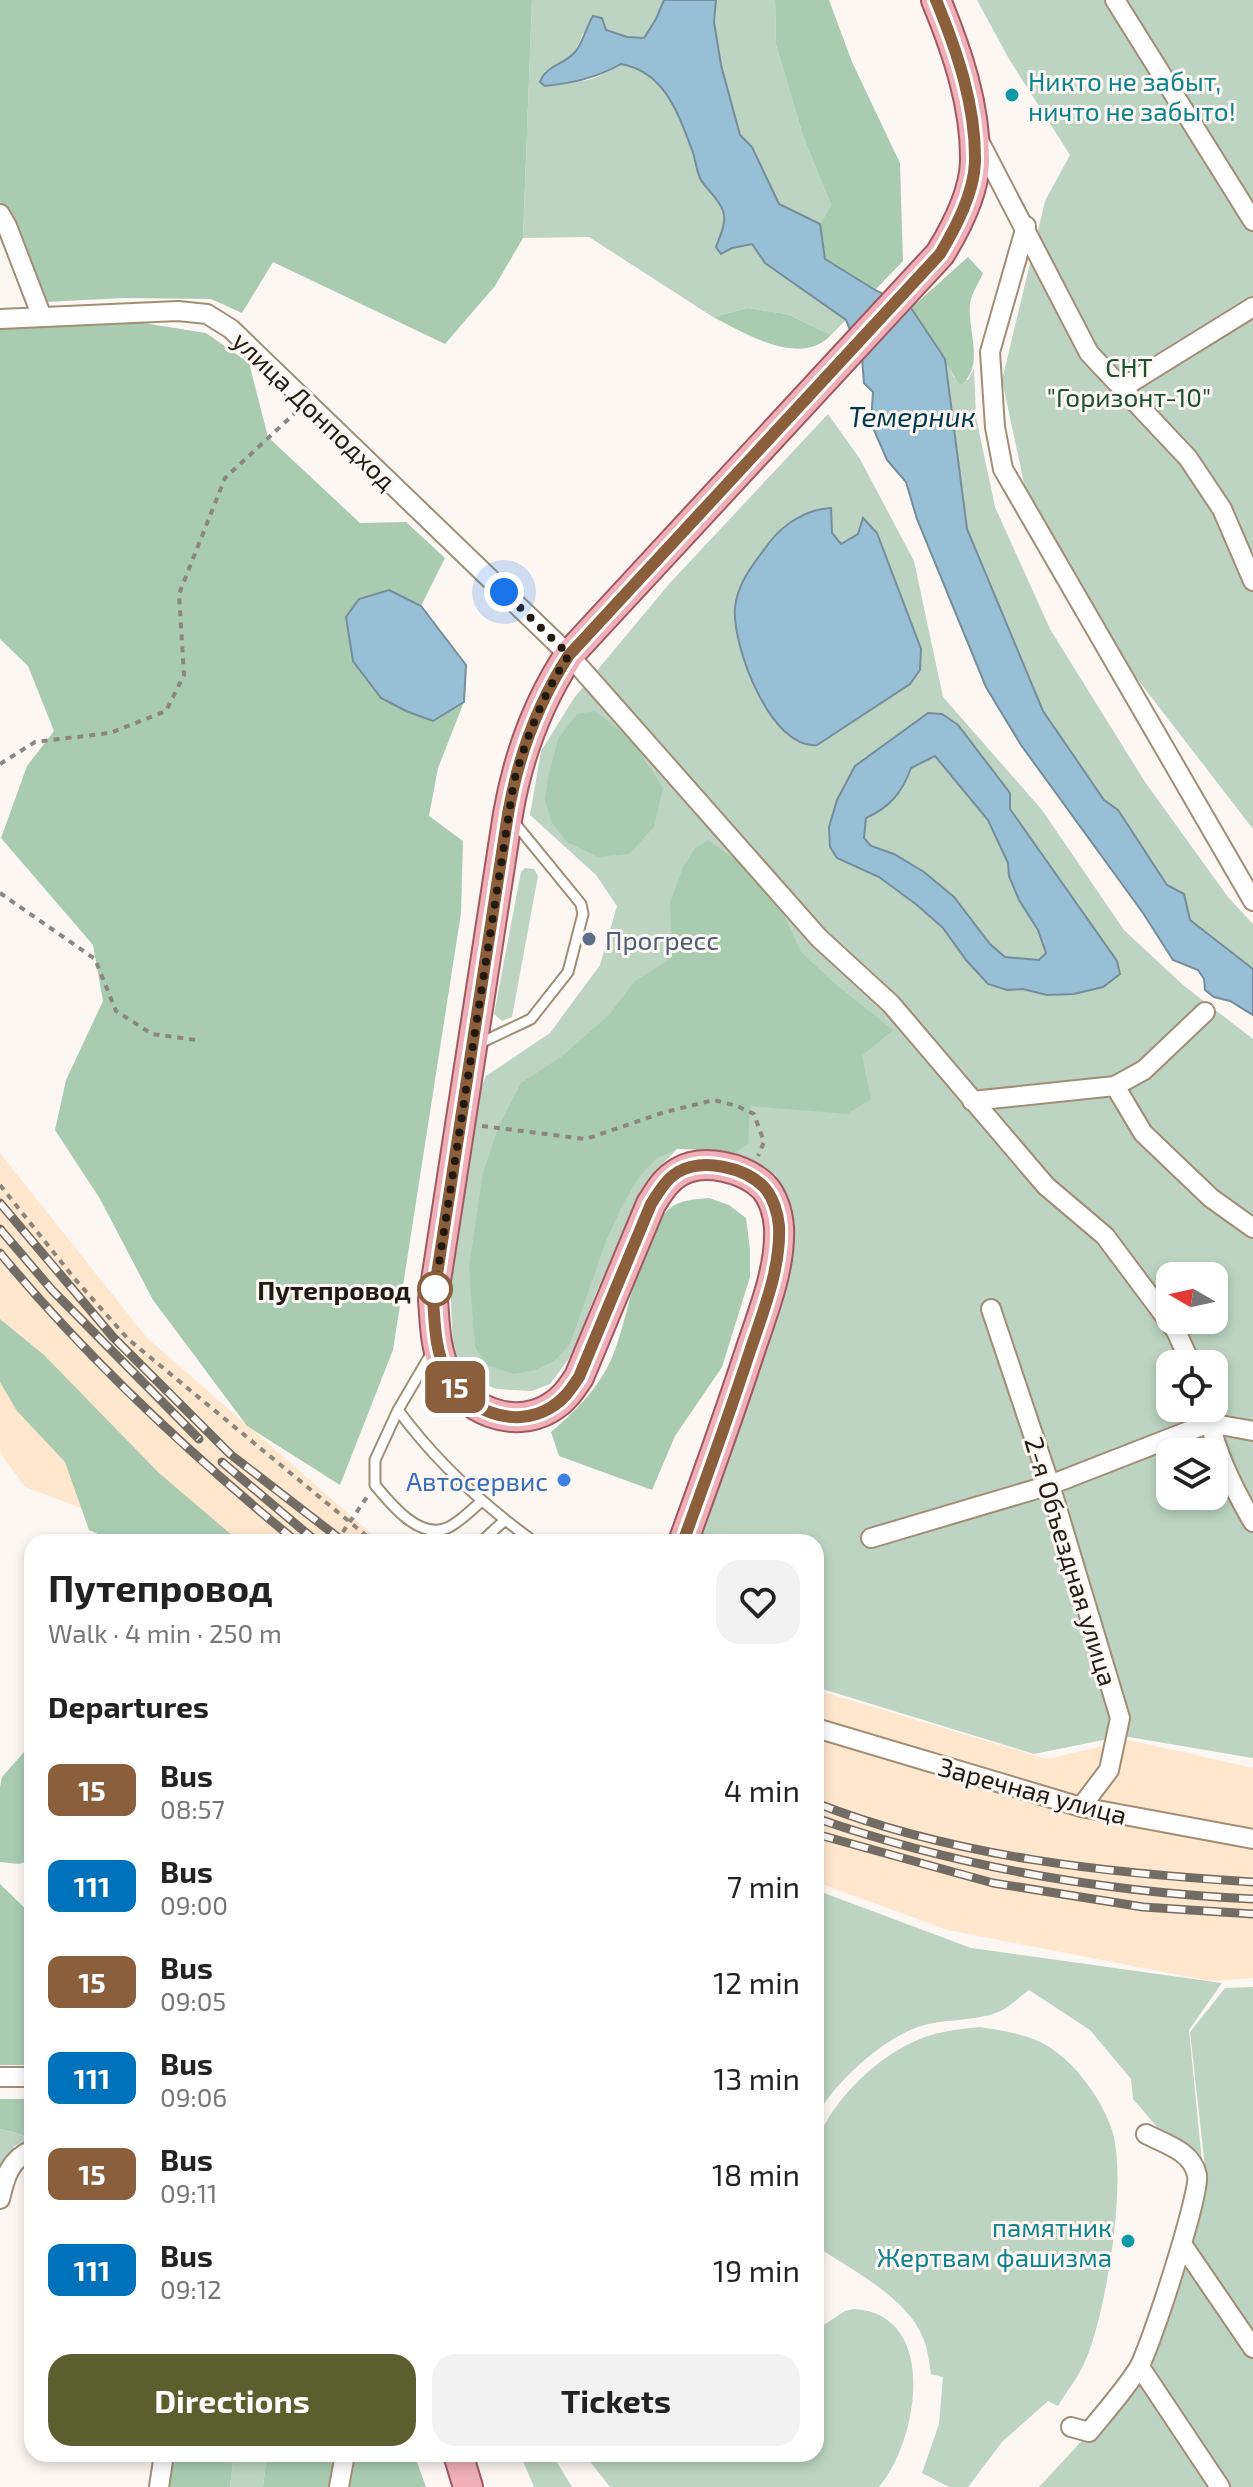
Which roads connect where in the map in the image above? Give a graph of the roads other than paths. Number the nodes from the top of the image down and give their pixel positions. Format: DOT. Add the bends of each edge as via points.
graph roads {
  1 [pos="936,0"];
  2 [pos="1115,0"];
  3 [pos="971,126"];
  4 [pos="0,214"];
  5 [pos="1253,221"];
  6 [pos="1026,226"];
  7 [pos="1253,307"];
  8 [pos="42,317"];
  9 [pos="0,319"];
  10 [pos="1122,388"];
  11 [pos="1253,581"];
  12 [pos="569,655"];
  13 [pos="508,814"];
  14 [pos="1253,901"];
  15 [pos="1205,1012"];
  16 [pos="473,1046"];
  17 [pos="1115,1086"];
  18 [pos="972,1101"];
  19 [pos="1253,1228"];
  20 [pos="991,1309"];
  21 [pos="436,1346"];
  22 [pos="1185,1350"];
  23 [pos="398,1410"];
  24 [pos="1194,1422"];
  25 [pos="1210,1422"];
  26 [pos="1226,1422"];
  27 [pos="1253,1431"];
  28 [pos="1050,1485"];
  29 [pos="482,1501"];
  30 [pos="505,1520"];
  31 [pos="1253,1522"];
  32 [pos="426,1529"];
  33 [pos="436,1534"];
  34 [pos="490,1534"];
  35 [pos="524,1534"];
  36 [pos="686,1534"];
  37 [pos="871,1538"];
  38 [pos="824,1730"];
  39 [pos="1081,1807"];
  40 [pos="1253,1839"];
  41 [pos="0,2077"];
  42 [pos="24,2077"];
  43 [pos="1146,2134"];
  44 [pos="24,2153"];
  45 [pos="0,2199"];
  46 [pos="1182,2244"];
  47 [pos="1253,2348"];
  48 [pos="1140,2367"];
  49 [pos="1071,2427"];
  50 [pos="163,2462"];
  51 [pos="344,2462"];
  52 [pos="460,2462"];
  53 [pos="159,2487"];
  54 [pos="339,2487"];
  55 [pos="468,2487"];
  56 [pos="1220,2487"];
  1 -- 3 [label="main road" via="963,72"];
  2 -- 5 [label="street"];
  3 -- 6 [label="street"];
  3 -- 12 [label="main road" via="975,164 958,220 940,254"];
  4 -- 8 [label="street"];
  6 -- 10 [label="street" via="1089,353"];
  6 -- 14 [label="street" via="990,352 1003,469"];
  7 -- 10 [label="street"];
  8 -- 9 [label="street, улица Донподход"];
  8 -- 12 [label="street, улица Донподход" via="178,311 207,314 231,329"];
  10 -- 11 [label="street" via="1188,458 1222,509"];
  12 -- 13 [label="main road" via="528,736"];
  12 -- 18 [label="street, улица Донподход" via="819,938 891,1004"];
  13 -- 16 [label="main road"];
  13 -- 16 [label="lane" via="581,904 583,914 568,972 531,1019"];
  15 -- 17 [label="street" via="1144,1070"];
  16 -- 21 [label="main road" via="433,1300"];
  17 -- 18 [label="street"];
  17 -- 19 [label="street" via="1143,1133 1211,1198"];
  18 -- 22 [label="street, улица Донподход" via="1046,1186 1105,1236"];
  20 -- 28 [label="street, 2-я Объездная улица"];
  21 -- 23 [label="lane"];
  21 -- 36 [label="main road" via="447,1374 471,1403 522,1418 537,1415 568,1395 579,1377 664,1183 696,1166 716,1166 764,1187 774,1202 778,1247 760,1319"];
  23 -- 29 [label="lane"];
  23 -- 32 [label="lane" via="375,1460 375,1485 396,1509"];
  24 -- 28 [label="street"];
  25 -- 31 [label="street" via="1237,1495"];
  26 -- 27 [label="street"];
  28 -- 37 [label="street"];
  28 -- 39 [label="street, 2-я Объездная улица" via="1120,1718 1109,1770"];
  29 -- 30 [label="lane"];
  29 -- 32 [label="lane" via="446,1529"];
  30 -- 34 [label="lane"];
  30 -- 35 [label="lane"];
  32 -- 33 [label="lane"];
  38 -- 39 [label="street, Заречная улица"];
  39 -- 40 [label="street, Заречная улица"];
  41 -- 42 [label="street"];
  43 -- 46 [label="street" via="1187,2155 1198,2177"];
  44 -- 45 [label="street" via="9,2169"];
  46 -- 47 [label="street"];
  46 -- 48 [label="street"];
  48 -- 49 [label="street" via="1089,2432"];
  48 -- 56 [label="street"];
  50 -- 53 [label="street"];
  51 -- 54 [label="street"];
  52 -- 55 [label="main road"];
}
